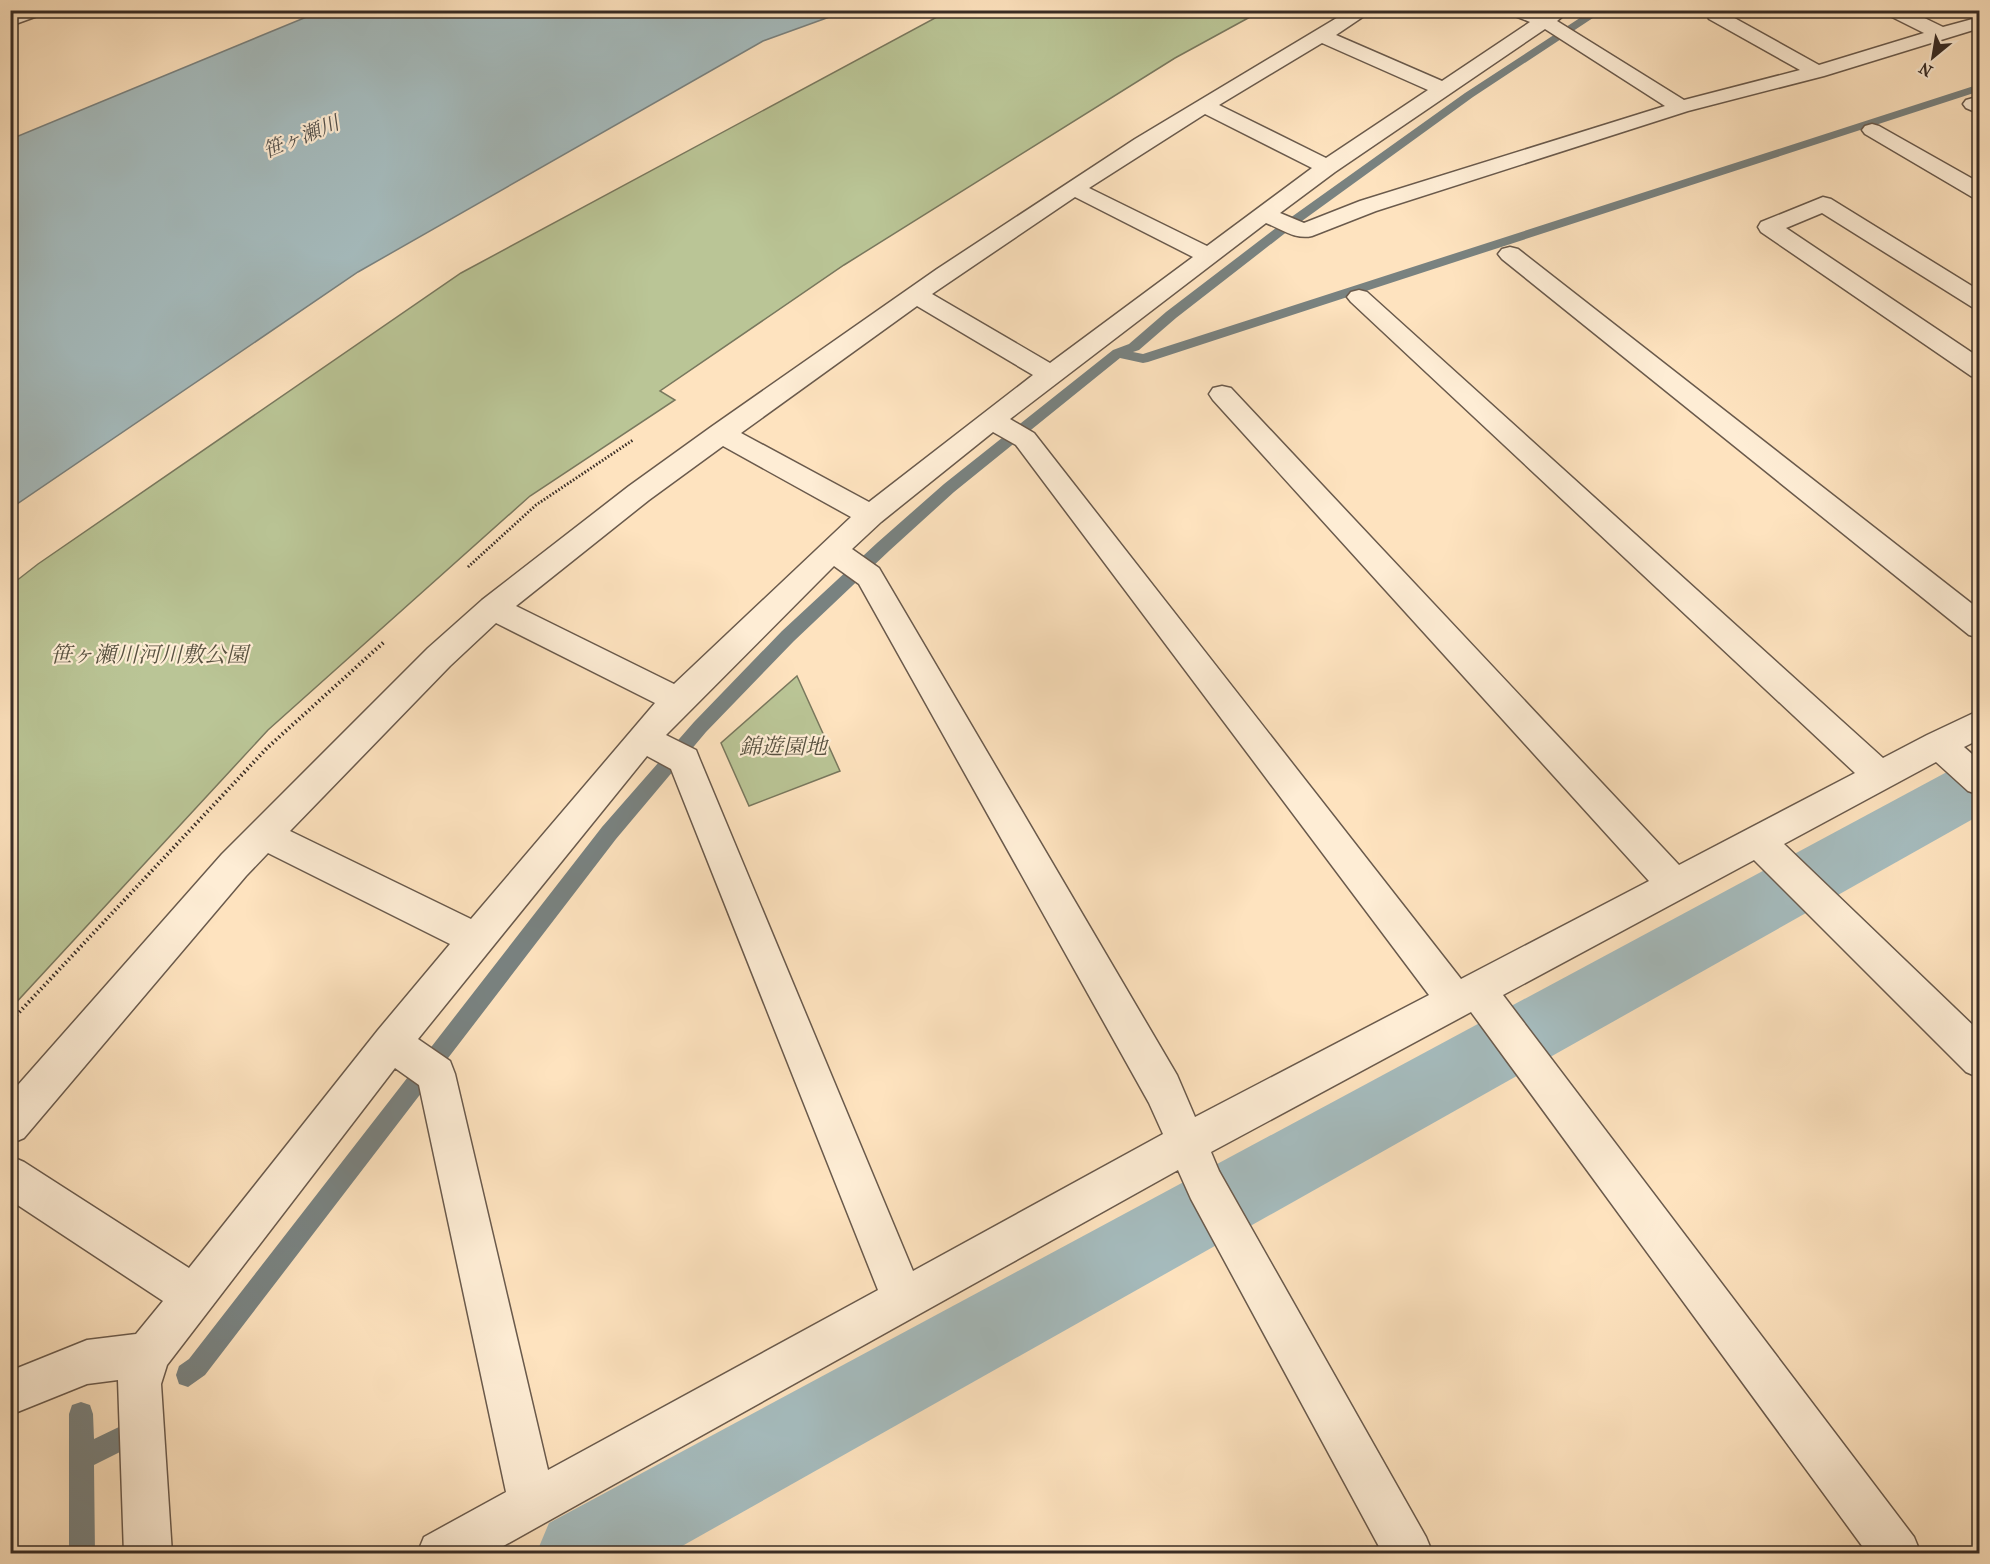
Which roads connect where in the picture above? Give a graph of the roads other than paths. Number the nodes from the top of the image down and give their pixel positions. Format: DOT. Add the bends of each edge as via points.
graph roads {
  1 [pos="36,10"];
  2 [pos="1364,10"];
  3 [pos="1723,10"];
  4 [pos="1893,10"];
  5 [pos="10,21"];
  6 [pos="1549,21"];
  7 [pos="1980,22"];
  8 [pos="1941,34"];
  9 [pos="1320,35"];
  10 [pos="1817,72"];
  11 [pos="1443,88"];
  12 [pos="1203,105"];
  13 [pos="1681,107"];
  14 [pos="1872,130"];
  15 [pos="1328,185"];
  16 [pos="1075,189"];
  17 [pos="1980,192"];
  18 [pos="1368,206"];
  19 [pos="1270,217"];
  20 [pos="1510,254"];
  21 [pos="1208,255"];
  22 [pos="916,295"];
  23 [pos="1359,297"];
  24 [pos="1980,302"];
  25 [pos="1980,370"];
  26 [pos="1050,374"];
  27 [pos="1222,394"];
  28 [pos="1007,428"];
  29 [pos="720,433"];
  30 [pos="871,515"];
  31 [pos="850,562"];
  32 [pos="493,608"];
  33 [pos="1980,627"];
  34 [pos="678,700"];
  35 [pos="1980,723"];
  36 [pos="1938,744"];
  37 [pos="664,749"];
  38 [pos="1880,775"];
  39 [pos="1975,777"];
  40 [pos="265,835"];
  41 [pos="1757,840"];
  42 [pos="1674,884"];
  43 [pos="475,939"];
  44 [pos="1465,995"];
  45 [pos="413,1058"];
  46 [pos="1980,1059"];
  47 [pos="10,1124"];
  48 [pos="1187,1143"];
  49 [pos="10,1176"];
  50 [pos="192,1295"];
  51 [pos="903,1298"];
  52 [pos="148,1354"];
  53 [pos="10,1393"];
  54 [pos="532,1503"];
  55 [pos="148,1554"];
  56 [pos="441,1554"];
  57 [pos="1409,1554"];
  58 [pos="1897,1554"];
  1 -- 5 [label="street"];
  2 -- 9 [label="street"];
  3 -- 10 [label="street" via="1716,15"];
  4 -- 8 [label="street"];
  6 -- 11 [label="street"];
  6 -- 13 [label="street"];
  7 -- 8 [label="street"];
  8 -- 10 [label="street"];
  9 -- 11 [label="street"];
  9 -- 12 [label="street"];
  10 -- 13 [label="street"];
  11 -- 15 [label="street"];
  12 -- 15 [label="street"];
  12 -- 16 [label="street"];
  13 -- 18 [label="street"];
  14 -- 17 [label="street"];
  15 -- 18 [label="street"];
  15 -- 19 [label="street"];
  16 -- 21 [label="street"];
  16 -- 22 [label="street"];
  18 -- 19 [label="street" via="1304,231"];
  19 -- 21 [label="street"];
  20 -- 33 [label="street"];
  21 -- 26 [label="street"];
  22 -- 26 [label="street"];
  22 -- 29 [label="street"];
  23 -- 38 [label="street"];
  24 -- 25 [label="street" via="1824,204 1769,227"];
  26 -- 28 [label="street"];
  27 -- 42 [label="street"];
  28 -- 30 [label="street"];
  28 -- 44 [label="street"];
  29 -- 30 [label="street"];
  29 -- 32 [label="street"];
  30 -- 31 [label="street"];
  31 -- 34 [label="street"];
  31 -- 48 [label="street" via="1163,1089"];
  32 -- 34 [label="street"];
  32 -- 40 [label="street" via="439,657"];
  34 -- 37 [label="street"];
  35 -- 36 [label="street"];
  36 -- 38 [label="street"];
  36 -- 39 [label="street"];
  37 -- 43 [label="street"];
  37 -- 51 [label="street" via="688,771"];
  38 -- 41 [label="street"];
  40 -- 43 [label="street"];
  40 -- 47 [label="street" via="234,865"];
  41 -- 42 [label="street"];
  41 -- 46 [label="street"];
  42 -- 44 [label="street"];
  43 -- 45 [label="street"];
  44 -- 48 [label="street"];
  44 -- 58 [label="street" via="1513,1040"];
  45 -- 50 [label="street"];
  45 -- 54 [label="street" via="436,1074"];
  48 -- 51 [label="street"];
  48 -- 57 [label="street" via="1228,1228"];
  49 -- 50 [label="street"];
  50 -- 52 [label="street"];
  51 -- 54 [label="street"];
  52 -- 53 [label="street" via="87,1362"];
  52 -- 55 [label="street" via="139,1384"];
  54 -- 56 [label="street"];
}
